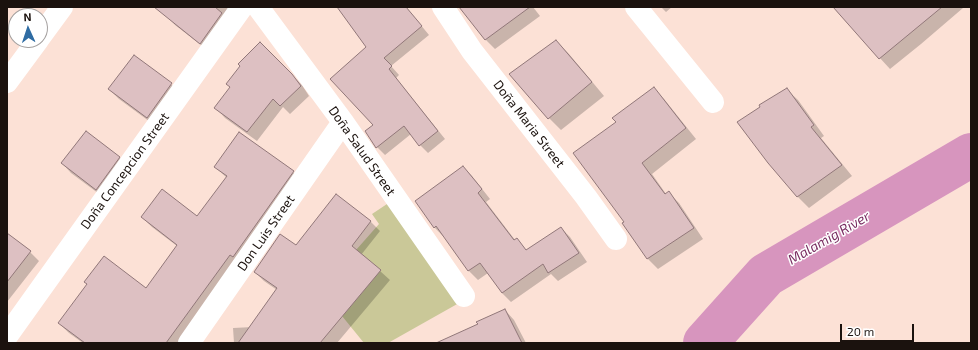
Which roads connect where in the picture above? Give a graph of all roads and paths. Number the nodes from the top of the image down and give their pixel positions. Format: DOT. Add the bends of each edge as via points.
graph roads {
  1 [pos="62,7"];
  2 [pos="242,7"];
  3 [pos="258,7"];
  4 [pos="443,7"];
  5 [pos="636,7"];
  6 [pos="48,26"];
  7 [pos="32,48"];
  8 [pos="7,82"];
  9 [pos="713,102"];
  10 [pos="343,122"];
  11 [pos="616,239"];
  12 [pos="464,296"];
  13 [pos="7,336"];
  14 [pos="189,343"];
  1 -- 6 [label="street"];
  2 -- 13 [label="street, Doña Concepcion Street"];
  3 -- 10 [label="street, Doña Salud Street"];
  4 -- 11 [label="street, Doña Maria Street" via="472,51"];
  5 -- 9 [label="street"];
  7 -- 8 [label="street"];
  10 -- 12 [label="street, Doña Salud Street"];
  10 -- 14 [label="street, Don Luis Street"];
}
